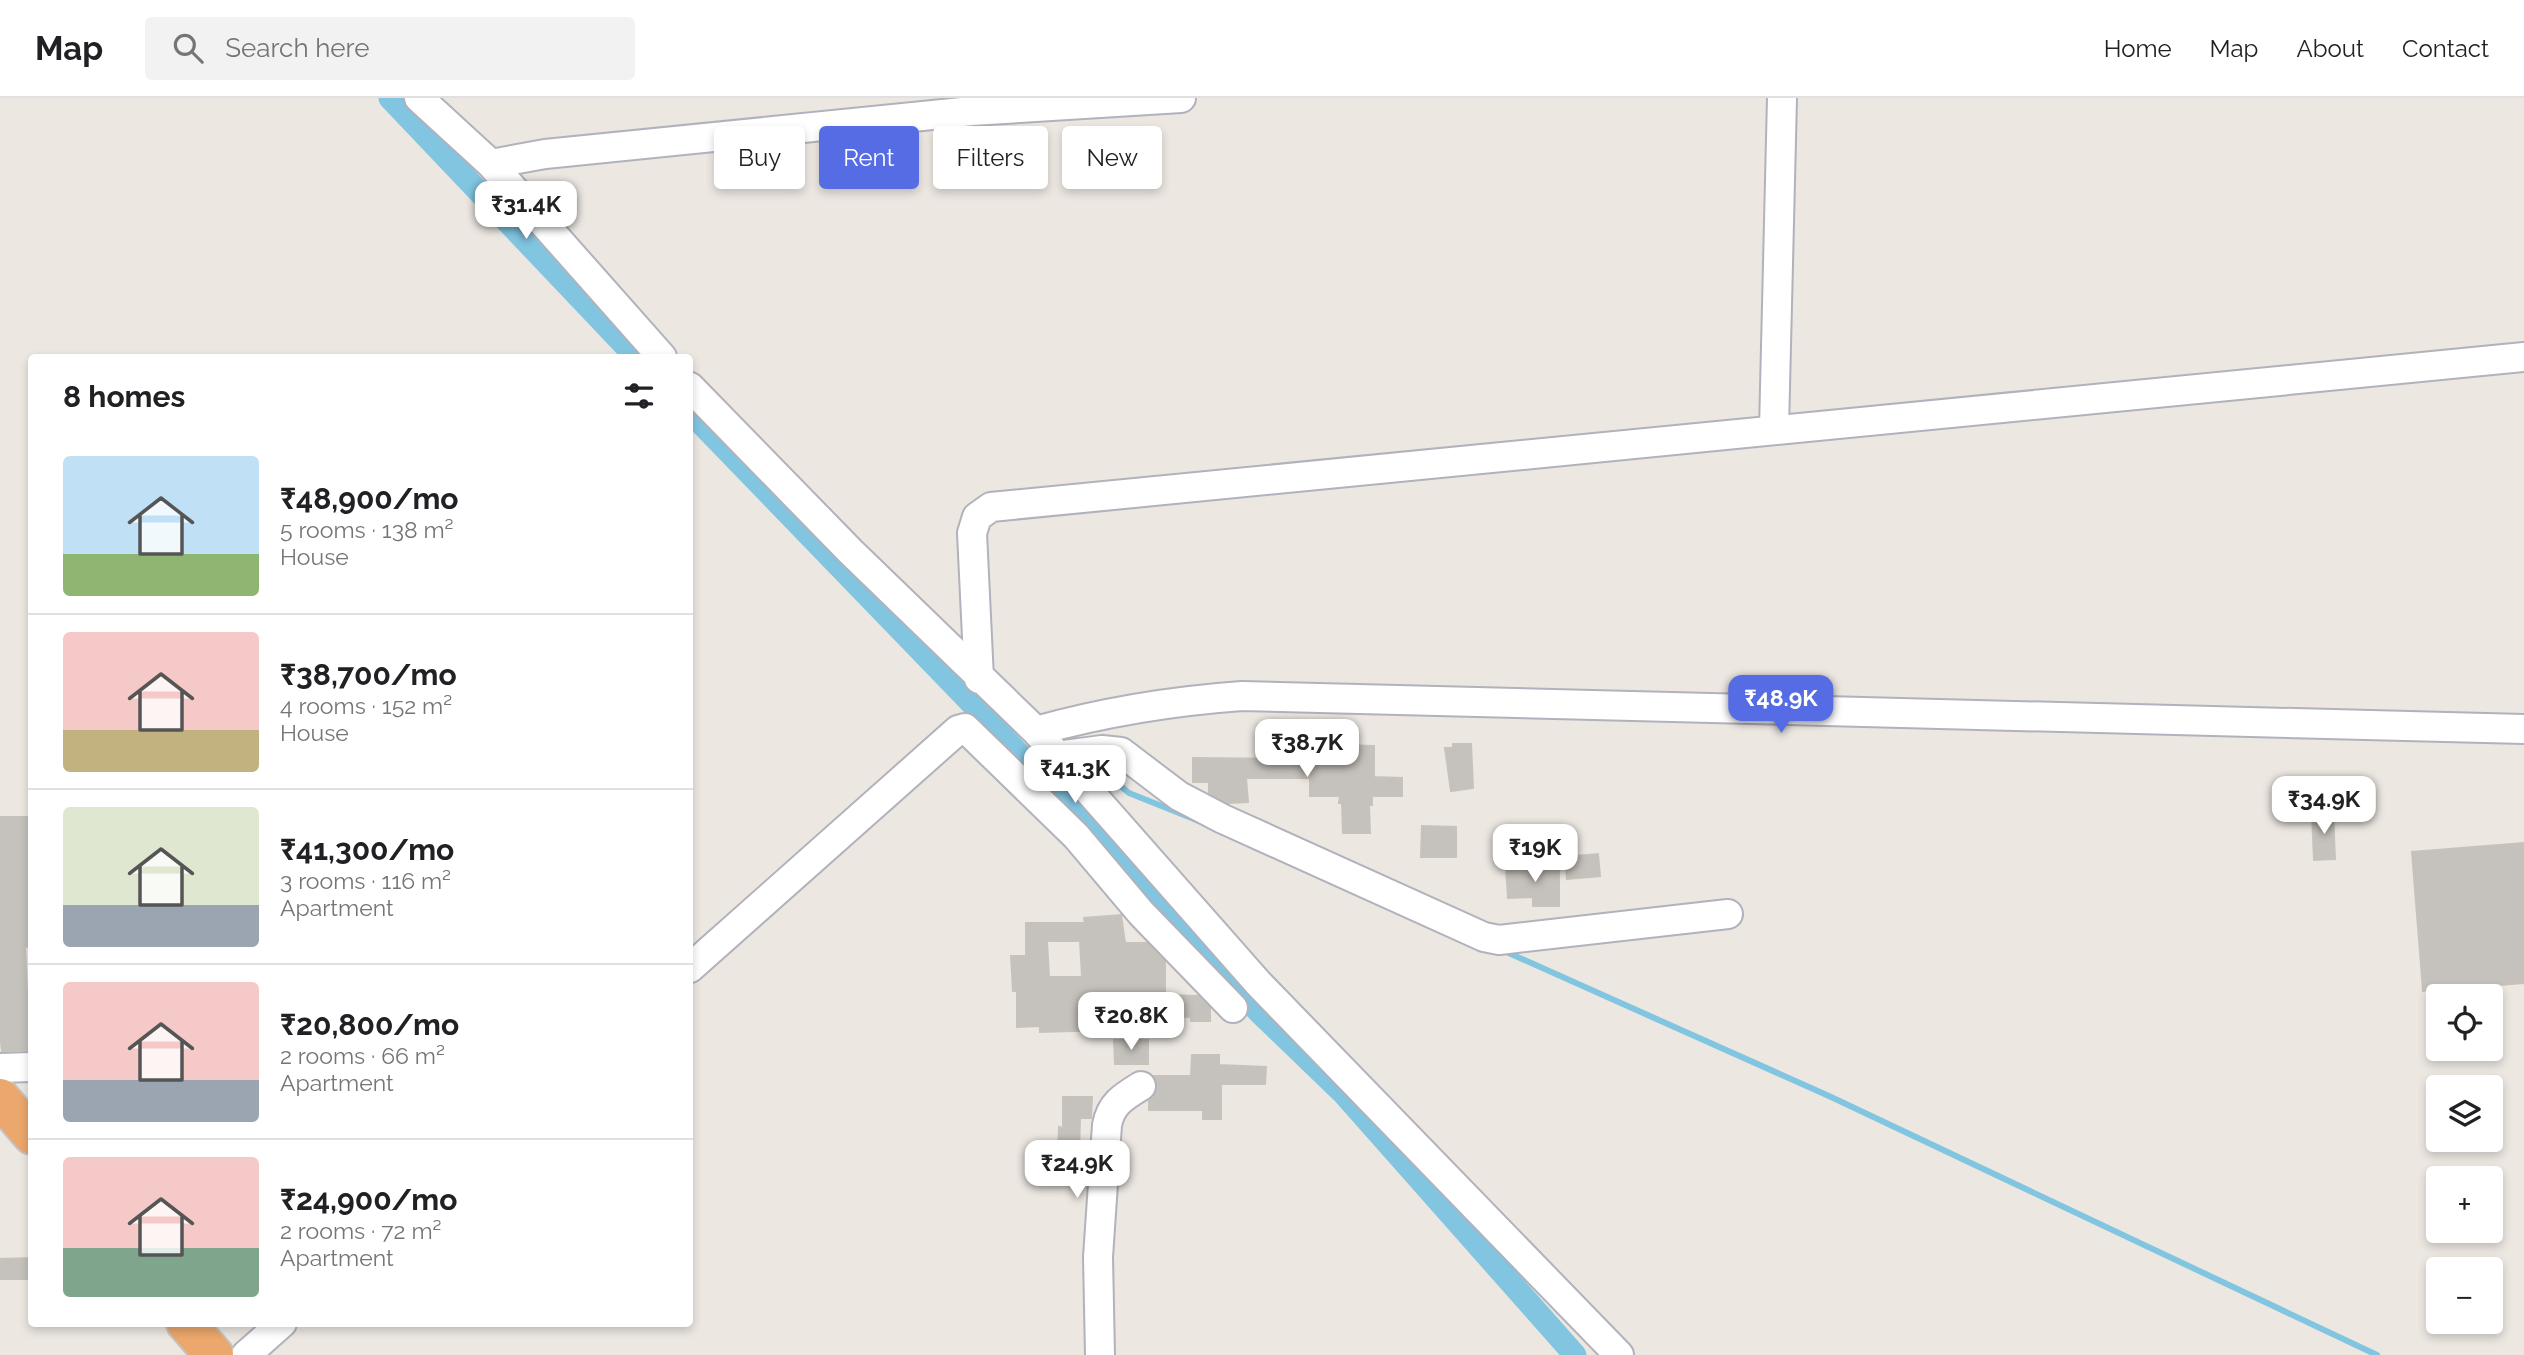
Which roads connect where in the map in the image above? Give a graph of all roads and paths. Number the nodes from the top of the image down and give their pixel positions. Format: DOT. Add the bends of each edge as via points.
graph roads {
  1 [pos="419,98"];
  2 [pos="1181,98"];
  3 [pos="1782,98"];
  4 [pos="491,164"];
  5 [pos="659,354"];
  6 [pos="2524,356"];
  7 [pos="693,390"];
  8 [pos="1774,429"];
  9 [pos="979,679"];
  10 [pos="2524,729"];
  11 [pos="1036,731"];
  12 [pos="1057,756"];
  13 [pos="1105,811"];
  14 [pos="1076,836"];
  15 [pos="1728,914"];
  16 [pos="693,965"];
  17 [pos="1233,1008"];
  18 [pos="28,1067"];
  19 [pos="0,1068"];
  20 [pos="1141,1086"];
  21 [pos="0,1098"];
  22 [pos="28,1130"];
  23 [pos="190,1327"];
  24 [pos="278,1327"];
  25 [pos="214,1355"];
  26 [pos="246,1355"];
  27 [pos="1100,1355"];
  28 [pos="1619,1355"];
  1 -- 4 [label="street"];
  2 -- 4 [label="street" via="972,111 545,154"];
  3 -- 8 [label="street"];
  4 -- 5 [label="street"];
  6 -- 8 [label="street"];
  7 -- 9 [label="street"];
  8 -- 9 [label="street" via="991,507 977,517 972,533"];
  9 -- 11 [label="street"];
  10 -- 11 [label="street" via="1242,695 1091,716"];
  11 -- 12 [label="street"];
  12 -- 13 [label="street"];
  12 -- 15 [label="street" via="1121,752 1179,796 1212,813 1484,937 1499,940"];
  13 -- 14 [label="street"];
  13 -- 28 [label="street" via="1283,1010"];
  14 -- 16 [label="street" via="962,728"];
  14 -- 17 [label="street" via="1141,913"];
  18 -- 19 [label="street"];
  20 -- 27 [label="street" via="1115,1103 1107,1125 1098,1257"];
  21 -- 22 [label="highway"];
  23 -- 25 [label="highway"];
  24 -- 26 [label="street"];
}
